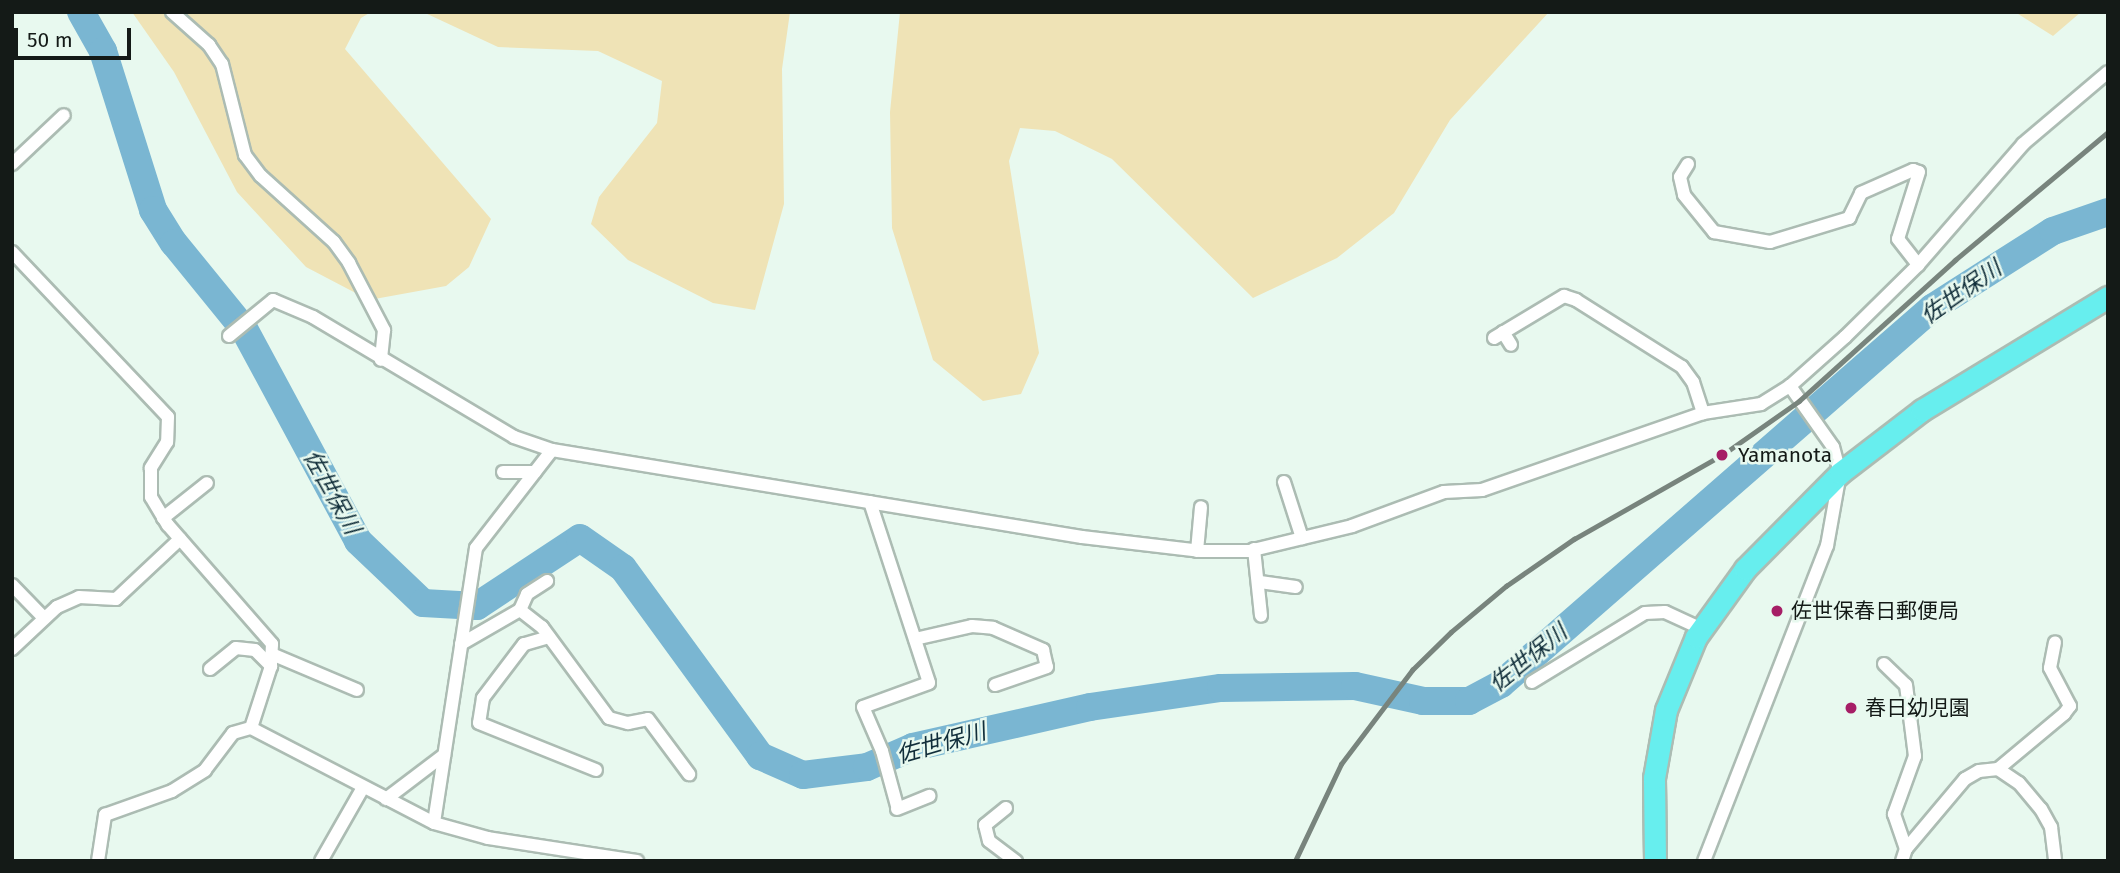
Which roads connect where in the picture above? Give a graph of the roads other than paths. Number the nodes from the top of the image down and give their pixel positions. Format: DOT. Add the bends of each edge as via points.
graph roads {
  1 [pos="172,12"];
  2 [pos="2108,72"];
  3 [pos="64,115"];
  4 [pos="12,164"];
  5 [pos="1688,164"];
  6 [pos="12,252"];
  7 [pos="1918,265"];
  8 [pos="2108,298"];
  9 [pos="229,336"];
  10 [pos="1511,345"];
  11 [pos="381,360"];
  12 [pos="1790,386"];
  13 [pos="1703,412"];
  14 [pos="552,450"];
  15 [pos="503,471"];
  16 [pos="535,472"];
  17 [pos="1840,473"];
  18 [pos="207,483"];
  19 [pos="1282,488"];
  20 [pos="870,502"];
  21 [pos="1201,508"];
  22 [pos="163,518"];
  23 [pos="1302,538"];
  24 [pos="180,539"];
  25 [pos="1254,550"];
  26 [pos="1197,551"];
  27 [pos="547,581"];
  28 [pos="1260,582"];
  29 [pos="12,585"];
  30 [pos="1296,587"];
  31 [pos="520,610"];
  32 [pos="1261,616"];
  33 [pos="44,618"];
  34 [pos="1702,629"];
  35 [pos="548,637"];
  36 [pos="915,639"];
  37 [pos="2055,642"];
  38 [pos="461,644"];
  39 [pos="12,649"];
  40 [pos="273,660"];
  41 [pos="1884,664"];
  42 [pos="210,669"];
  43 [pos="1532,682"];
  44 [pos="995,685"];
  45 [pos="357,690"];
  46 [pos="251,728"];
  47 [pos="444,755"];
  48 [pos="1998,769"];
  49 [pos="596,770"];
  50 [pos="688,774"];
  51 [pos="362,789"];
  52 [pos="930,796"];
  53 [pos="386,799"];
  54 [pos="1006,808"];
  55 [pos="434,823"];
  56 [pos="1904,855"];
  57 [pos="98,861"];
  58 [pos="320,861"];
  59 [pos="637,861"];
  60 [pos="1016,861"];
  61 [pos="1656,861"];
  62 [pos="1704,861"];
  63 [pos="2056,861"];
  1 -- 11 [label="street" via="209,45 222,64 245,155 261,176 334,242 349,263 384,330"];
  2 -- 7 [label="street" via="2023,144"];
  3 -- 4 [label="street"];
  5 -- 7 [label="street" via="1680,177 1684,195 1714,232 1770,242 1849,218 1861,193 1913,170 1919,172 1898,239"];
  6 -- 22 [label="street" via="168,417 167,442 151,468 150,486 150,497"];
  7 -- 12 [label="street"];
  8 -- 17 [label="highway" via="1922,410"];
  9 -- 11 [label="street" via="273,300 291,305"];
  10 -- 13 [label="street" via="1498,335 1564,296 1576,300 1682,367 1693,382"];
  11 -- 14 [label="street" via="514,437"];
  12 -- 13 [label="street" via="1761,404"];
  12 -- 17 [label="street" via="1833,447"];
  13 -- 23 [label="street" via="1482,490 1444,492 1352,526"];
  14 -- 16 [label="street"];
  14 -- 20 [label="street"];
  15 -- 16 [label="street"];
  16 -- 38 [label="street" via="476,548"];
  17 -- 34 [label="highway" via="1745,569"];
  17 -- 62 [label="street" via="1827,546"];
  18 -- 22 [label="street"];
  19 -- 23 [label="street"];
  20 -- 26 [label="street"];
  20 -- 36 [label="street"];
  21 -- 26 [label="street"];
  22 -- 24 [label="street"];
  23 -- 25 [label="street"];
  24 -- 33 [label="street" via="116,599 79,597"];
  24 -- 40 [label="street" via="261,631"];
  25 -- 26 [label="street"];
  25 -- 28 [label="street"];
  27 -- 31 [label="street" via="527,594"];
  28 -- 30 [label="street"];
  28 -- 32 [label="street"];
  29 -- 33 [label="street"];
  31 -- 35 [label="street"];
  31 -- 38 [label="street"];
  33 -- 39 [label="street"];
  34 -- 43 [label="street" via="1665,612 1645,613"];
  34 -- 61 [label="highway" via="1666,710 1654,778"];
  35 -- 49 [label="street" via="524,644 483,698 479,723"];
  35 -- 50 [label="street" via="609,718 628,723 648,719"];
  36 -- 44 [label="street" via="972,626 993,628 1043,650 1047,667"];
  36 -- 52 [label="street" via="929,683 863,707 882,751 897,808"];
  37 -- 48 [label="street" via="2050,668 2070,706"];
  38 -- 47 [label="street"];
  40 -- 42 [label="street" via="255,650 236,648"];
  40 -- 45 [label="street"];
  40 -- 46 [label="street"];
  41 -- 56 [label="street" via="1906,685 1915,756 1894,814"];
  46 -- 51 [label="street"];
  46 -- 57 [label="street" via="233,733 205,771 172,791 105,815"];
  47 -- 53 [label="street"];
  47 -- 55 [label="street"];
  48 -- 56 [label="street" via="1979,771 1965,779"];
  48 -- 63 [label="street" via="2020,783 2041,808 2051,827"];
  51 -- 53 [label="street"];
  51 -- 58 [label="street"];
  53 -- 55 [label="street"];
  54 -- 60 [label="street" via="985,825 989,841"];
  55 -- 59 [label="street" via="488,838"];
}
